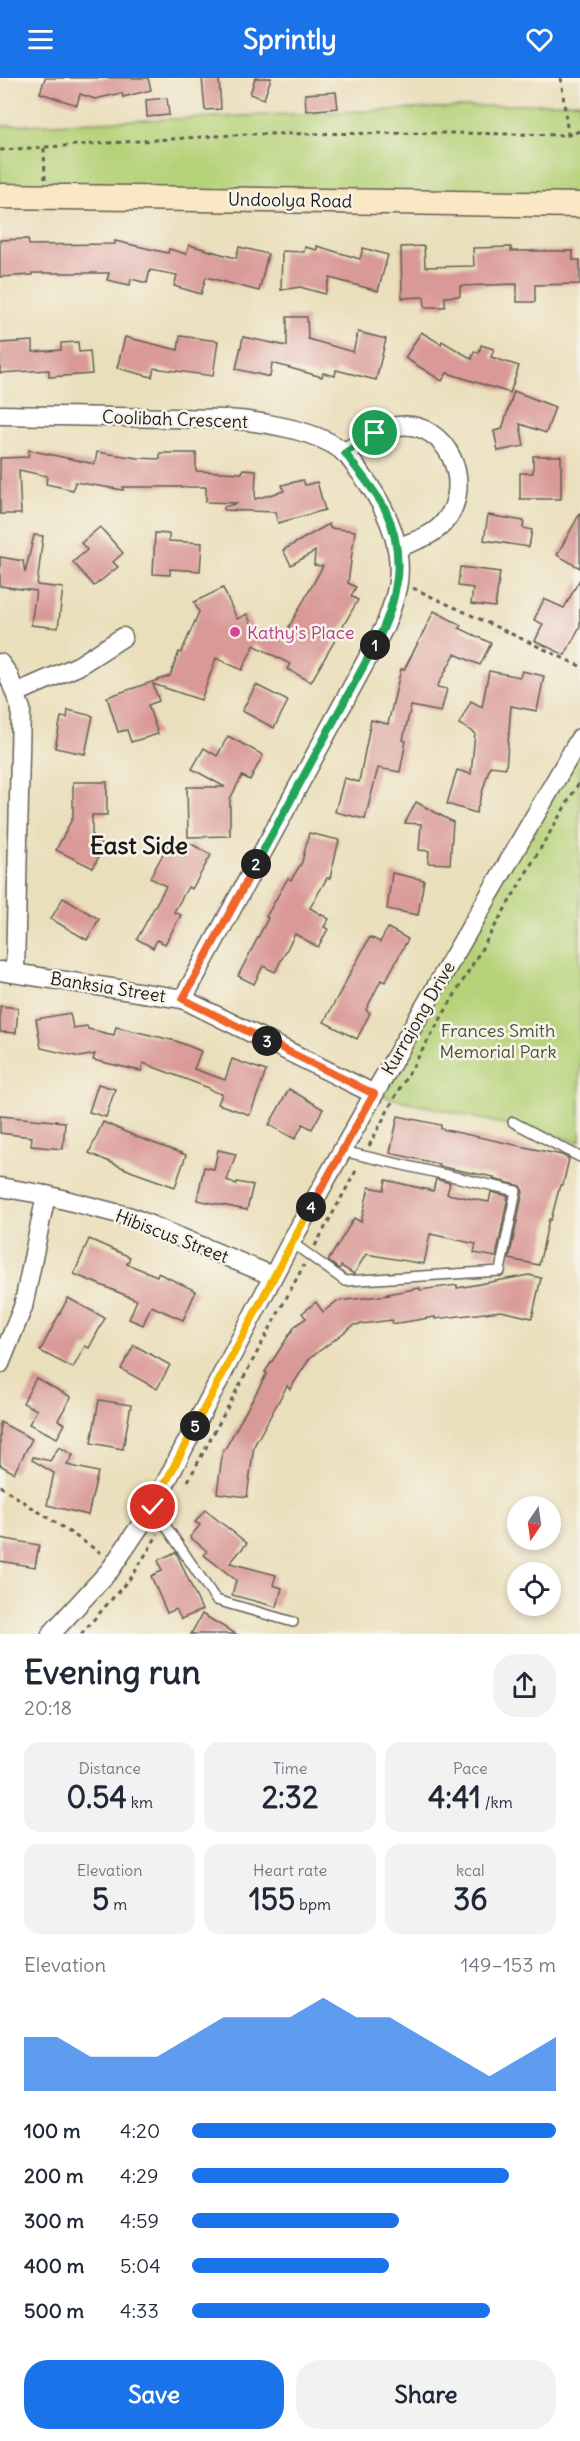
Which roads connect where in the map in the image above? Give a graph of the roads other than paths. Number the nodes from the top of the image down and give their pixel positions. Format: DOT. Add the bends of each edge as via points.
graph roads {
  1 [pos="0,196"];
  2 [pos="580,205"];
  3 [pos="0,414"];
  4 [pos="345,453"];
  5 [pos="397,548"];
  6 [pos="123,637"];
  7 [pos="0,663"];
  8 [pos="16,693"];
  9 [pos="580,738"];
  10 [pos="8,971"];
  11 [pos="183,999"];
  12 [pos="374,1094"];
  13 [pos="513,1122"];
  14 [pos="342,1151"];
  15 [pos="580,1157"];
  16 [pos="0,1187"];
  17 [pos="46,1196"];
  18 [pos="291,1242"];
  19 [pos="273,1276"];
  20 [pos="0,1364"];
  21 [pos="153,1507"];
  22 [pos="293,1622"];
  23 [pos="51,1634"];
  1 -- 2 [label="main road, Undoolya Road"];
  3 -- 4 [label="street, Coolibah Crescent" via="259,421 316,438"];
  4 -- 5 [label="street, Coolibah Crescent" via="385,510"];
  4 -- 5 [label="street" via="375,433 399,426 416,428 434,436 457,467 455,504 445,522 429,535"];
  5 -- 11 [label="street, Coolibah Crescent" via="398,581 385,626"];
  6 -- 8 [label="street" via="78,666"];
  7 -- 8 [label="street"];
  8 -- 10 [label="street" via="21,709 21,740"];
  9 -- 12 [label="street, Kurrajong Drive"];
  10 -- 11 [label="street, Banksia Street"];
  11 -- 12 [label="street, Banksia Street"];
  12 -- 14 [label="street, Kurrajong Drive"];
  13 -- 15 [label="lane"];
  14 -- 18 [label="street, Kurrajong Drive"];
  14 -- 18 [label="lane" via="516,1191 500,1270 345,1281"];
  16 -- 17 [label="street, Hibiscus Street"];
  17 -- 19 [label="street, Hibiscus Street" via="131,1217"];
  17 -- 20 [label="street" via="23,1307"];
  18 -- 19 [label="street, Kurrajong Drive"];
  19 -- 21 [label="street, Kurrajong Drive"];
  21 -- 22 [label="lane" via="216,1600"];
  21 -- 23 [label="street, Kurrajong Drive" via="116,1563"];
}
